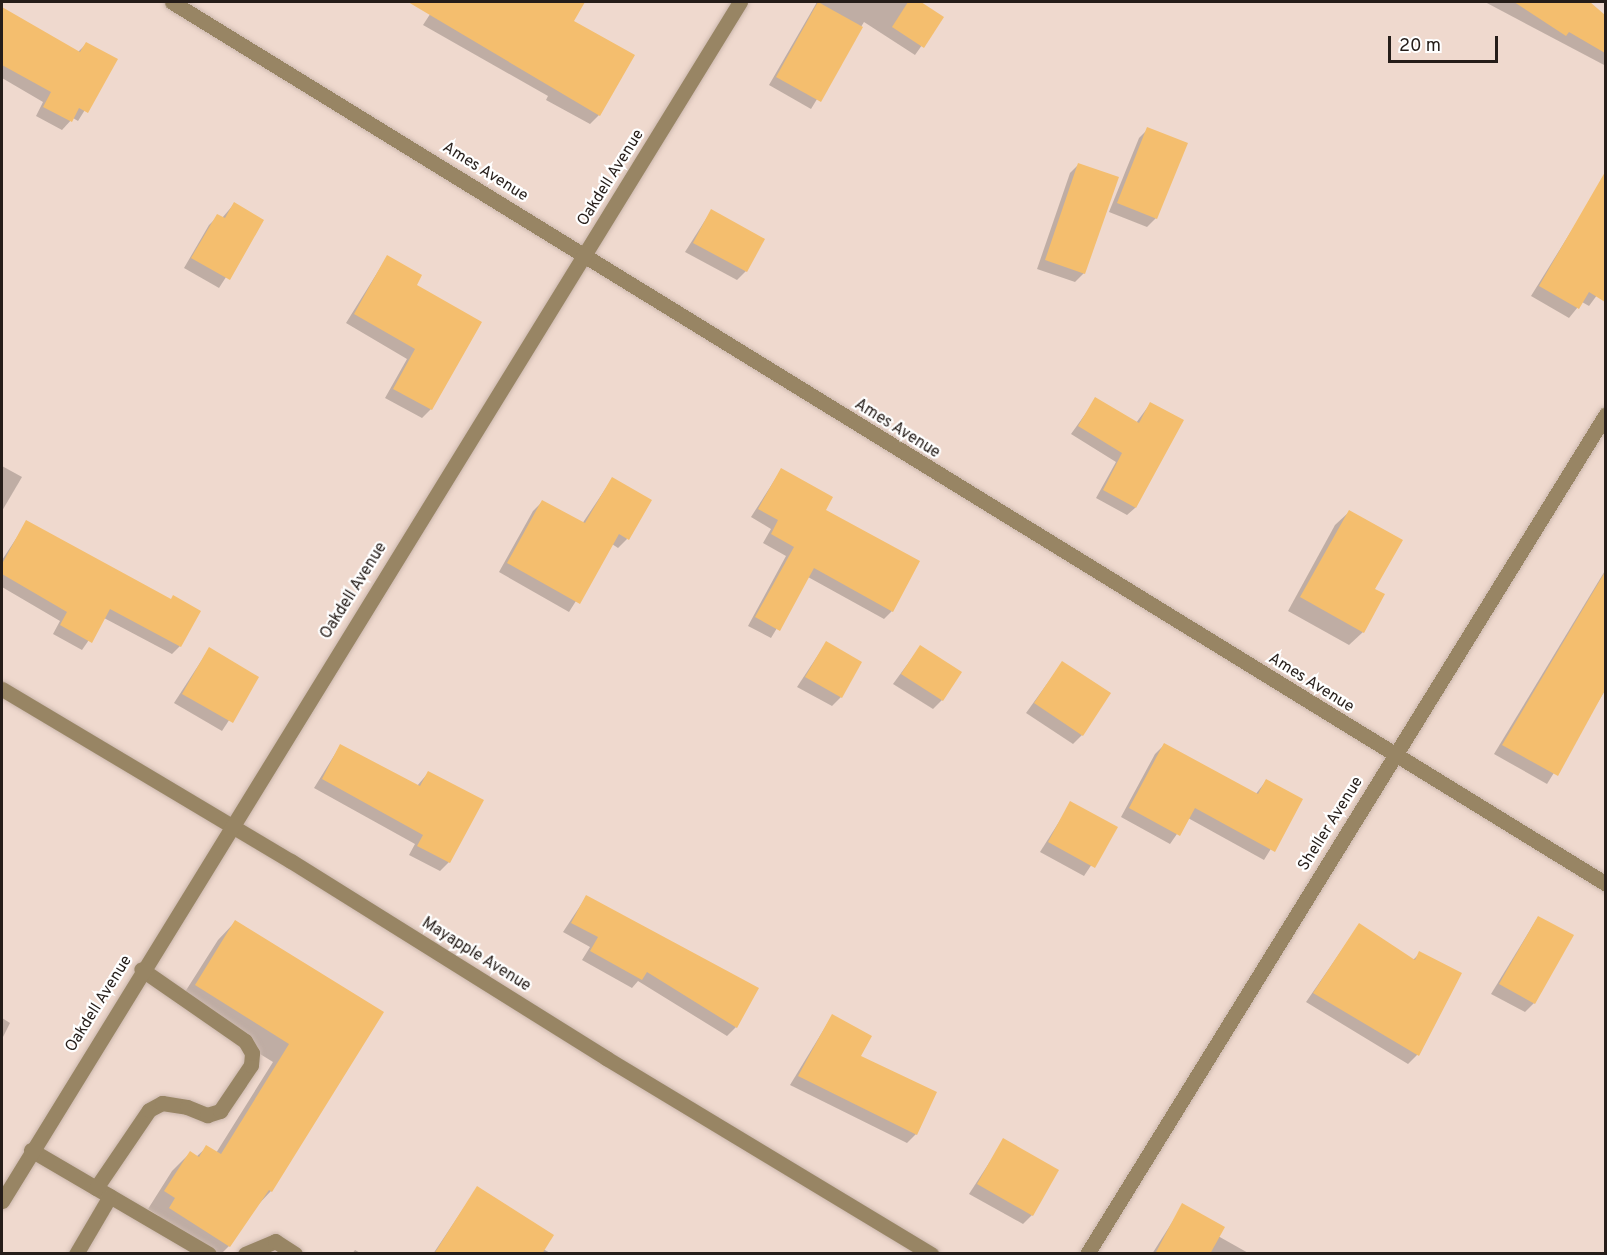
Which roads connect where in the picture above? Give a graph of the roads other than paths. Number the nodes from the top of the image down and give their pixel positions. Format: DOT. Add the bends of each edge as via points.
graph roads {
  1 [pos="172,2"];
  2 [pos="740,2"];
  3 [pos="582,257"];
  4 [pos="1605,414"];
  5 [pos="2,689"];
  6 [pos="1394,755"];
  7 [pos="230,826"];
  8 [pos="1605,884"];
  9 [pos="141,969"];
  10 [pos="31,1150"];
  11 [pos="96,1188"];
  12 [pos="110,1196"];
  13 [pos="2,1201"];
  14 [pos="189,1249"];
  15 [pos="76,1254"];
  16 [pos="209,1254"];
  17 [pos="245,1254"];
  18 [pos="295,1254"];
  19 [pos="930,1254"];
  20 [pos="1088,1254"];
  1 -- 3 [label="street, Ames Avenue" via="508,207"];
  2 -- 3 [label="street, Oakdell Avenue"];
  3 -- 6 [label="street, Ames Avenue"];
  3 -- 7 [label="street, Oakdell Avenue"];
  4 -- 6 [label="street, Sheller Avenue"];
  5 -- 7 [label="street, Mayapple Avenue"];
  6 -- 8 [label="street, Ames Avenue"];
  6 -- 20 [label="street, Sheller Avenue"];
  7 -- 9 [label="street, Oakdell Avenue"];
  7 -- 19 [label="street, Mayapple Avenue"];
  9 -- 10 [label="street, Oakdell Avenue"];
  9 -- 11 [label="street" via="245,1041 252,1053 251,1065 220,1111 207,1115 162,1103 149,1110"];
  10 -- 11 [label="street"];
  10 -- 13 [label="street, Oakdell Avenue"];
  11 -- 12 [label="street"];
  12 -- 14 [label="street"];
  12 -- 15 [label="street"];
  14 -- 16 [label="street"];
  17 -- 18 [label="street" via="275,1241"];
}
